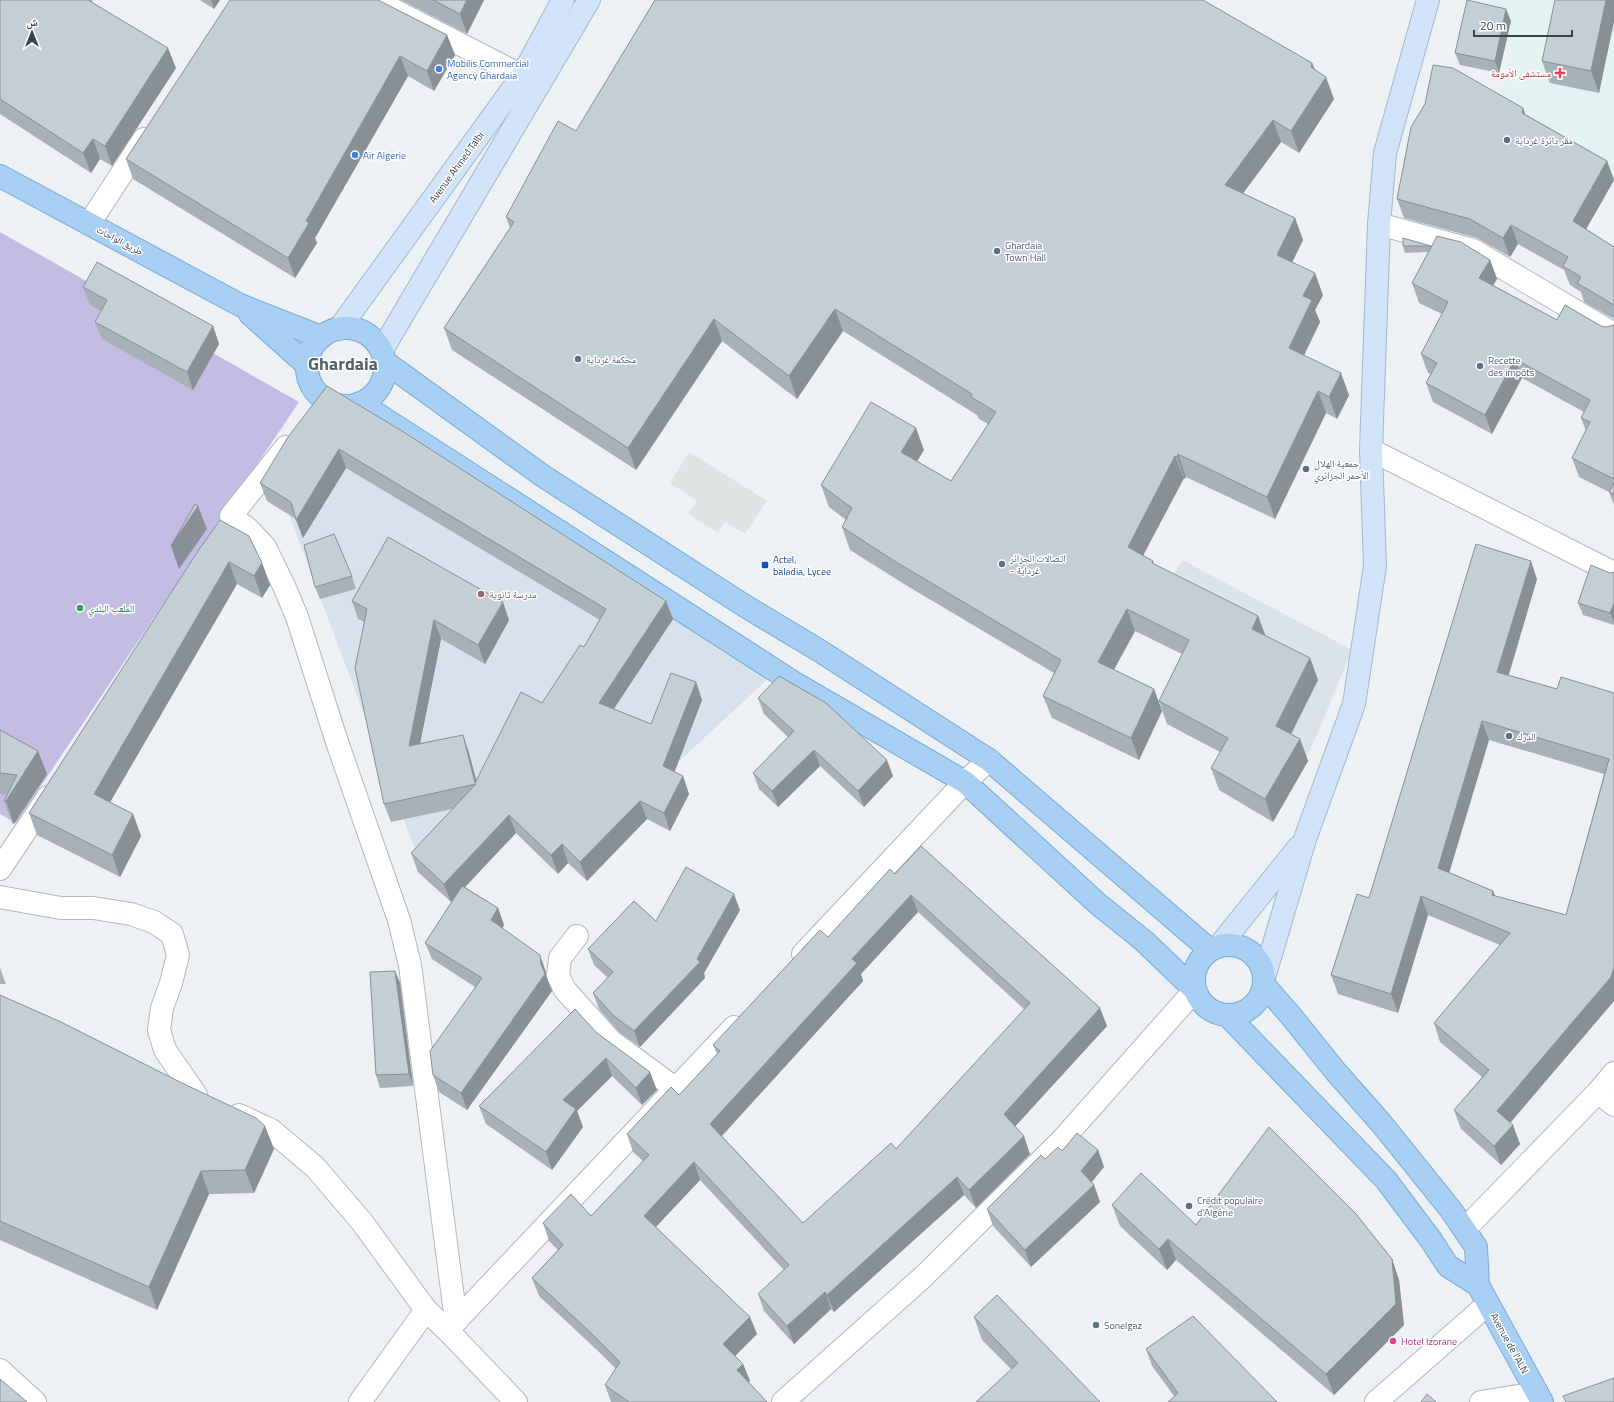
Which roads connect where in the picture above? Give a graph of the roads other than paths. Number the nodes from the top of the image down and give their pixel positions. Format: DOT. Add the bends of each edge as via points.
graph roads {
  1 [pos="374,0"];
  2 [pos="563,0"];
  3 [pos="589,0"];
  4 [pos="1428,0"];
  5 [pos="522,76"];
  6 [pos="153,125"];
  7 [pos="0,176"];
  8 [pos="89,224"];
  9 [pos="1379,224"];
  10 [pos="240,305"];
  11 [pos="330,333"];
  12 [pos="1614,334"];
  13 [pos="384,356"];
  14 [pos="307,366"];
  15 [pos="360,404"];
  16 [pos="299,430"];
  17 [pos="1371,450"];
  18 [pos="232,516"];
  19 [pos="218,535"];
  20 [pos="1614,573"];
  21 [pos="989,760"];
  22 [pos="59,780"];
  23 [pos="965,782"];
  24 [pos="1305,839"];
  25 [pos="0,869"];
  26 [pos="0,897"];
  27 [pos="577,936"];
  28 [pos="1215,948"];
  29 [pos="790,967"];
  30 [pos="1265,980"];
  31 [pos="1195,990"];
  32 [pos="746,1014"];
  33 [pos="1228,1016"];
  34 [pos="1614,1073"];
  35 [pos="161,1077"];
  36 [pos="676,1089"];
  37 [pos="196,1095"];
  38 [pos="1606,1099"];
  39 [pos="1465,1229"];
  40 [pos="1483,1294"];
  41 [pos="426,1310"];
  42 [pos="452,1326"];
  43 [pos="0,1370"];
  44 [pos="1539,1397"];
  45 [pos="35,1402"];
  46 [pos="360,1402"];
  47 [pos="516,1402"];
  48 [pos="784,1402"];
  49 [pos="1376,1402"];
  50 [pos="1481,1402"];
  1 -- 5 [label="street"];
  2 -- 5 [label="street, Avenue Ahmed Talbi"];
  3 -- 13 [label="street"];
  4 -- 9 [label="street" via="1385,153"];
  5 -- 11 [label="street, Avenue Ahmed Talbi"];
  6 -- 8 [label="street"];
  7 -- 8 [label="main road, طريق الواحات"];
  8 -- 10 [label="main road, طريق الواحات"];
  9 -- 12 [label="street" via="1473,250"];
  9 -- 17 [label="street"];
  10 -- 11 [label="main road, طريق الواحات"];
  10 -- 14 [label="main road, طريق الواحات"];
  11 -- 13 [label="main road" via="352,328 364,332 375,339"];
  11 -- 14 [label="main road" via="314,345"];
  13 -- 15 [label="main road" via="385,375 380,387 372,397"];
  13 -- 21 [label="main road" via="544,476"];
  14 -- 15 [label="main road" via="308,378 319,405"];
  15 -- 23 [label="main road" via="796,684"];
  16 -- 18 [label="street"];
  17 -- 20 [label="street"];
  17 -- 24 [label="street" via="1375,566 1354,704"];
  18 -- 19 [label="street"];
  18 -- 42 [label="street" via="265,547 297,617 399,920 410,965"];
  21 -- 23 [label="street"];
  21 -- 28 [label="main road"];
  22 -- 25 [label="street"];
  23 -- 29 [label="street"];
  23 -- 31 [label="main road" via="1098,904 1144,941"];
  24 -- 28 [label="street"];
  24 -- 30 [label="street"];
  26 -- 37 [label="street" via="61,908 93,908 131,914 154,922 172,934 178,955 162,1008 159,1030 165,1050"];
  27 -- 36 [label="street" via="560,958 558,976 565,990 611,1042"];
  28 -- 30 [label="main road" via="1232,944 1254,954 1261,963"];
  28 -- 31 [label="main road" via="1201,958 1196,968"];
  30 -- 33 [label="main road" via="1256,1004 1238,1015"];
  30 -- 39 [label="main road" via="1336,1072 1432,1184"];
  31 -- 33 [label="main road" via="1200,1001 1209,1009"];
  31 -- 48 [label="street" via="1062,1140 924,1276"];
  32 -- 36 [label="street"];
  33 -- 40 [label="main road" via="1386,1180 1448,1266"];
  34 -- 38 [label="street"];
  35 -- 37 [label="street"];
  36 -- 42 [label="street"];
  37 -- 41 [label="street" via="272,1130 315,1167 362,1222"];
  38 -- 39 [label="street"];
  39 -- 40 [label="main road" via="1476,1247"];
  40 -- 44 [label="main road, Avenue de l'ALN"];
  40 -- 49 [label="street"];
  41 -- 42 [label="street"];
  41 -- 46 [label="street"];
  42 -- 47 [label="street"];
  43 -- 45 [label="street"];
  44 -- 50 [label="street"];
}
